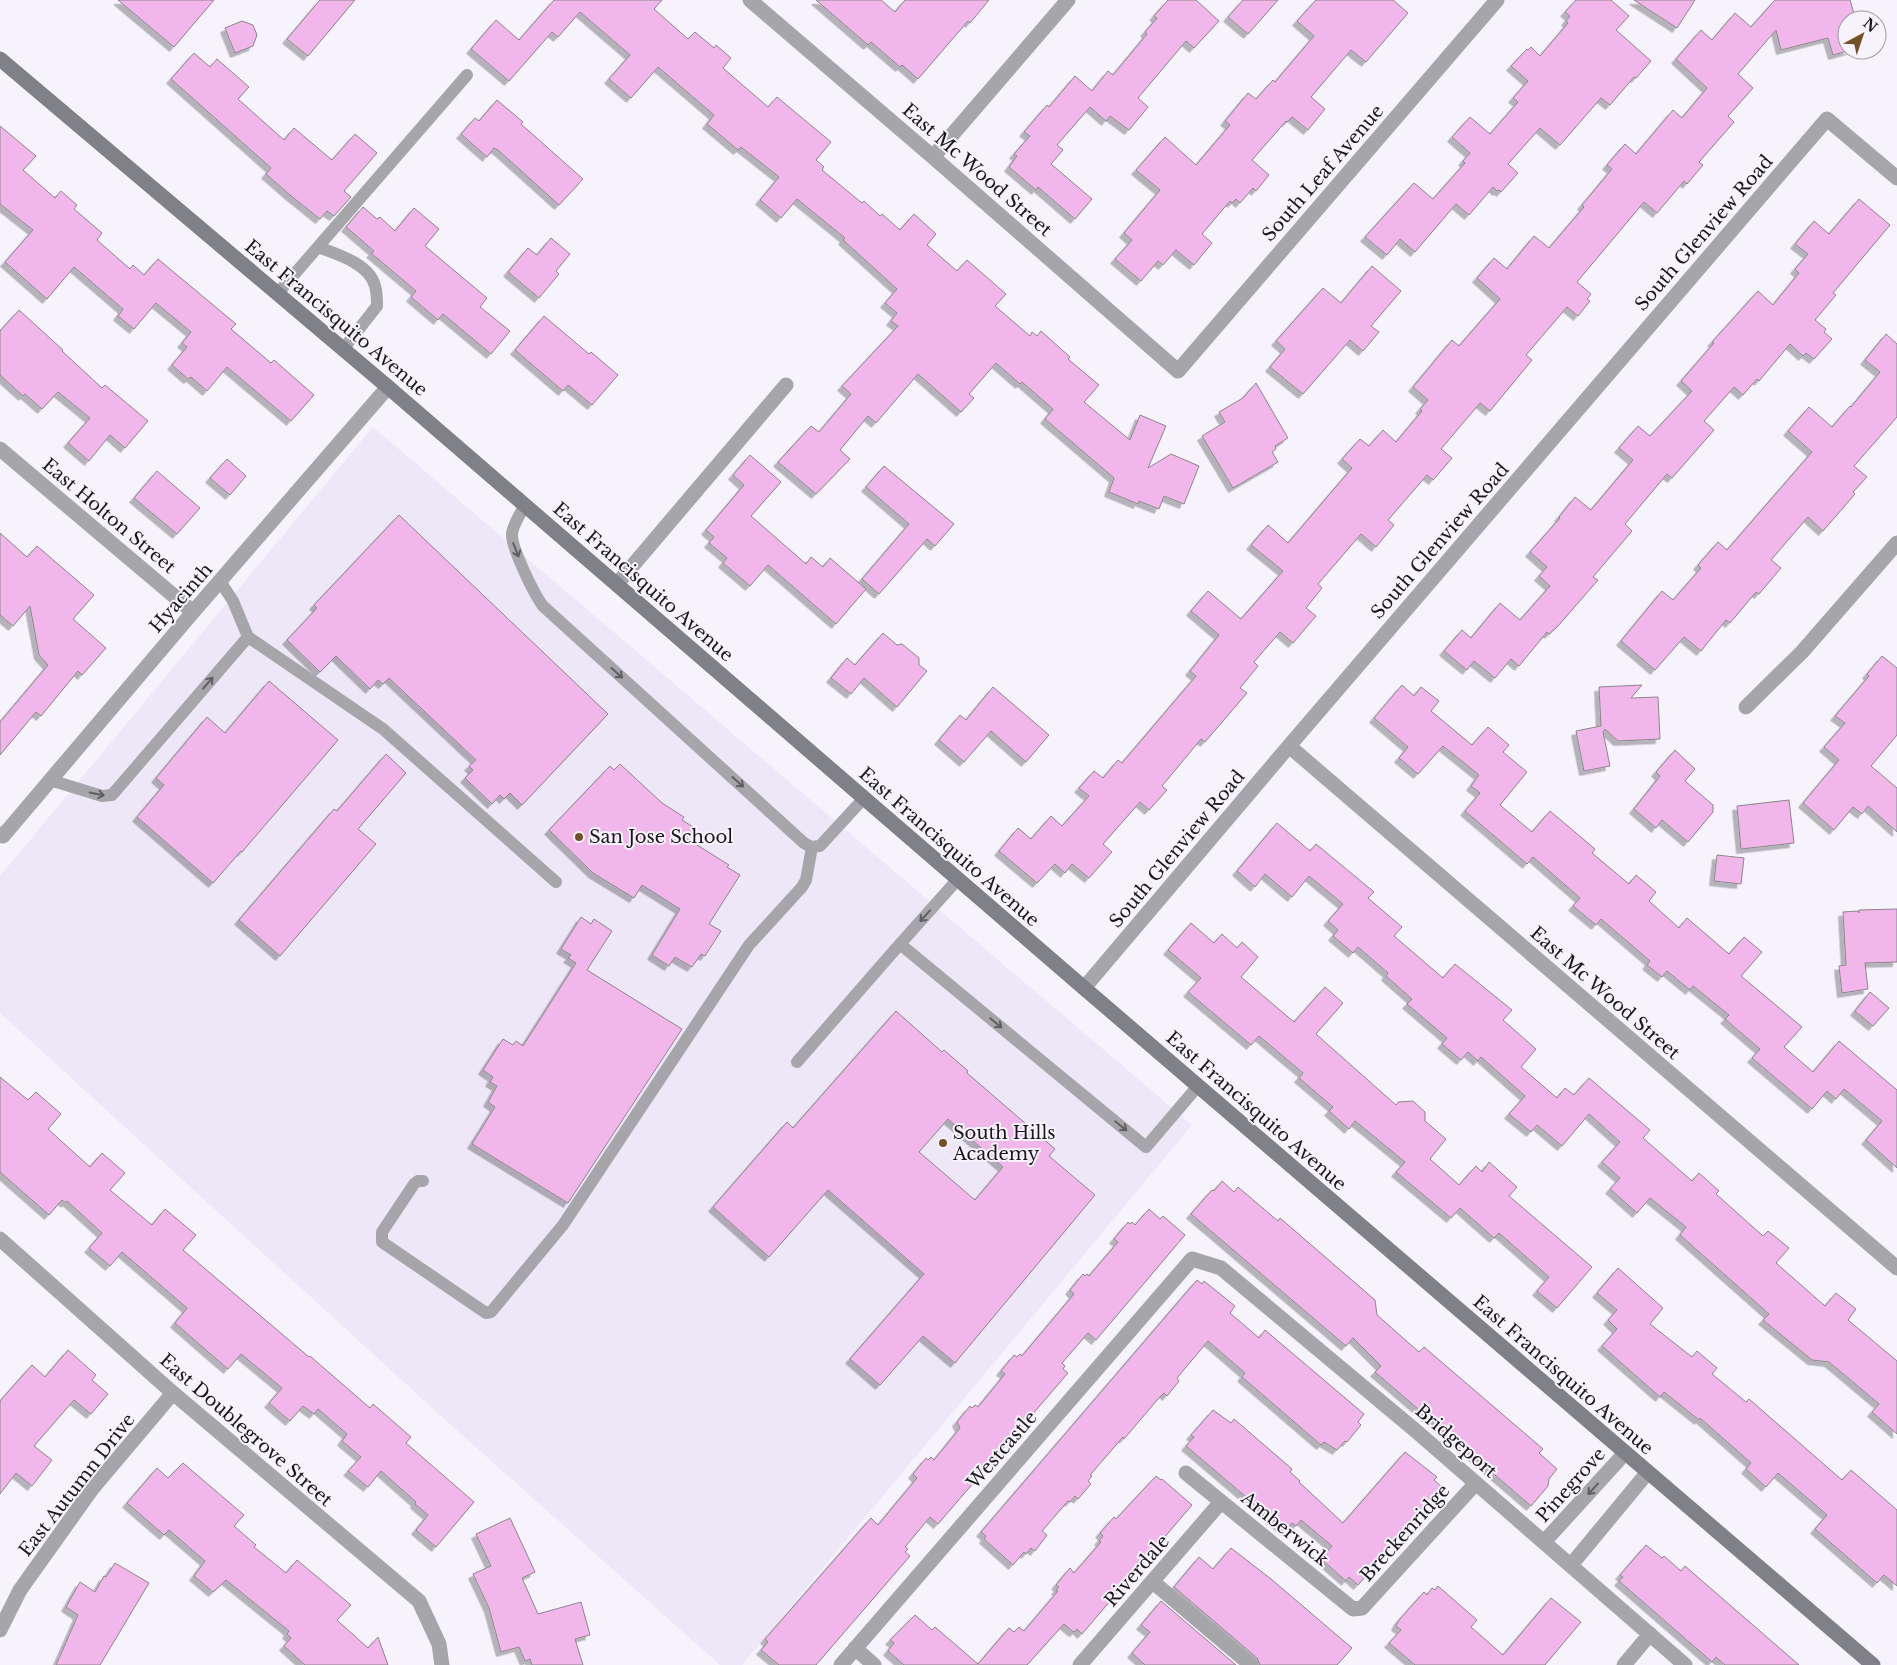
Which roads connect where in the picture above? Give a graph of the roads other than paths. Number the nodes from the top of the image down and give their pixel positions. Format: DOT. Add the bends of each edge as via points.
graph roads {
  1 [pos="750,0"];
  2 [pos="1068,0"];
  3 [pos="1497,0"];
  4 [pos="0,59"];
  5 [pos="467,75"];
  6 [pos="933,156"];
  7 [pos="1897,178"];
  8 [pos="318,247"];
  9 [pos="278,293"];
  10 [pos="344,348"];
  11 [pos="1178,371"];
  12 [pos="786,385"];
  13 [pos="388,386"];
  14 [pos="0,448"];
  15 [pos="525,505"];
  16 [pos="1897,543"];
  17 [pos="220,581"];
  18 [pos="617,584"];
  19 [pos="193,612"];
  20 [pos="248,637"];
  21 [pos="1746,707"];
  22 [pos="1289,746"];
  23 [pos="50,780"];
  24 [pos="864,798"];
  25 [pos="1,835"];
  26 [pos="812,847"];
  27 [pos="958,879"];
  28 [pos="556,882"];
  29 [pos="900,944"];
  30 [pos="1084,988"];
  31 [pos="797,1062"];
  32 [pos="1198,1086"];
  33 [pos="423,1181"];
  34 [pos="0,1239"];
  35 [pos="1192,1259"];
  36 [pos="1897,1268"];
  37 [pos="173,1393"];
  38 [pos="1625,1453"];
  39 [pos="1648,1472"];
  40 [pos="1186,1473"];
  41 [pos="1476,1483"];
  42 [pos="1221,1502"];
  43 [pos="1544,1542"];
  44 [pos="1571,1565"];
  45 [pos="1153,1582"];
  46 [pos="1362,1608"];
  47 [pos="0,1630"];
  48 [pos="1650,1634"];
  49 [pos="855,1648"];
  50 [pos="1083,1660"];
  51 [pos="442,1665"];
  52 [pos="841,1665"];
  53 [pos="874,1665"];
  54 [pos="1099,1665"];
  55 [pos="1251,1665"];
  56 [pos="1624,1665"];
  57 [pos="1686,1665"];
  58 [pos="1873,1665"];
  1 -- 6 [label="street, East Mc Wood Street"];
  2 -- 6 [label="street"];
  3 -- 11 [label="street, South Leaf Avenue"];
  4 -- 9 [label="street, East Francisquito Avenue"];
  5 -- 8 [label="lane"];
  6 -- 11 [label="street, East Mc Wood Street"];
  7 -- 22 [label="street, South Glenview Road" via="1827,119"];
  8 -- 9 [label="lane"];
  8 -- 10 [label="lane" via="344,256 363,268 375,284 377,306"];
  9 -- 10 [label="street, East Francisquito Avenue"];
  10 -- 13 [label="street, East Francisquito Avenue"];
  12 -- 18 [label="street"];
  13 -- 15 [label="street, East Francisquito Avenue"];
  13 -- 17 [label="street, Hyacinth"];
  14 -- 19 [label="street, East Holton Street"];
  15 -- 18 [label="street, East Francisquito Avenue"];
  15 -- 26 [label="lane, one-way" via="512,533 513,544 543,606"];
  16 -- 21 [label="street" via="1802,652"];
  17 -- 19 [label="street, Hyacinth"];
  17 -- 20 [label="lane" via="233,601"];
  18 -- 24 [label="street, East Francisquito Avenue"];
  19 -- 23 [label="street, Hyacinth"];
  23 -- 20 [label="lane, one-way" via="102,796 112,795"];
  20 -- 28 [label="lane" via="383,729"];
  22 -- 30 [label="street, South Glenview Road"];
  22 -- 36 [label="street, East Mc Wood Street"];
  23 -- 25 [label="street, Hyacinth"];
  24 -- 26 [label="lane" via="820,846"];
  24 -- 27 [label="street, East Francisquito Avenue"];
  26 -- 33 [label="lane" via="802,887 749,945 563,1225 491,1312 486,1313 382,1242 382,1232 414,1184"];
  27 -- 29 [label="lane, one-way"];
  27 -- 30 [label="street, East Francisquito Avenue"];
  29 -- 31 [label="lane"];
  29 -- 32 [label="lane, one-way" via="1146,1147"];
  30 -- 32 [label="street, East Francisquito Avenue"];
  32 -- 38 [label="street, East Francisquito Avenue"];
  34 -- 37 [label="street, East Doublegrove Street"];
  35 -- 41 [label="street, Bridgeport" via="1221,1268"];
  35 -- 49 [label="street, Westcastle"];
  37 -- 47 [label="street, East Autumn Drive" via="92,1489 20,1590"];
  37 -- 51 [label="street, East Doublegrove Street" via="419,1601 439,1644"];
  38 -- 39 [label="street, East Francisquito Avenue"];
  38 -- 43 [label="street, Pinegrove, one-way"];
  39 -- 44 [label="street"];
  39 -- 58 [label="street, East Francisquito Avenue"];
  40 -- 42 [label="street, Amberwick"];
  41 -- 43 [label="street, Bridgeport"];
  41 -- 46 [label="street, Breckenridge"];
  42 -- 45 [label="street, Riverdale"];
  42 -- 46 [label="street, Amberwick" via="1353,1609"];
  43 -- 44 [label="street, Bridgeport"];
  44 -- 48 [label="street, Bridgeport"];
  45 -- 50 [label="street, Riverdale"];
  45 -- 55 [label="street"];
  48 -- 56 [label="street"];
  48 -- 57 [label="street, Bridgeport"];
  49 -- 52 [label="street, Westcastle"];
  49 -- 53 [label="street"];
  50 -- 54 [label="street"];
}
